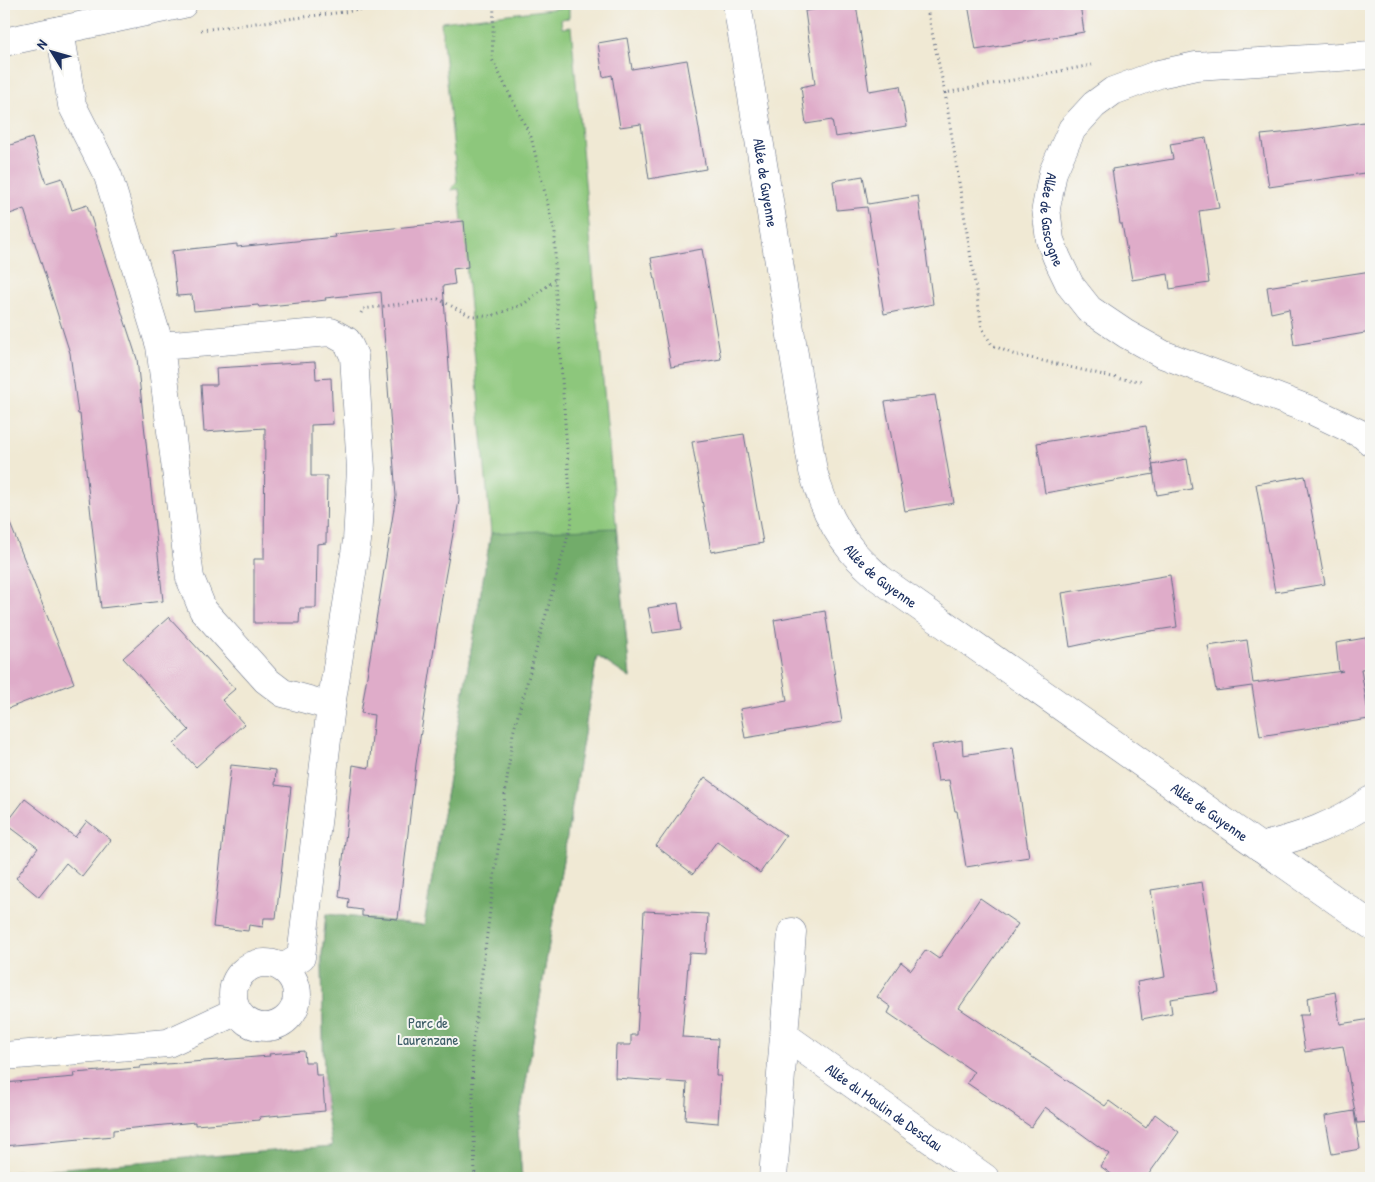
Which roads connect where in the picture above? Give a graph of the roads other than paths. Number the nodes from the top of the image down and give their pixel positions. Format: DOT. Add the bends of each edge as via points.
graph roads {
  1 [pos="183,4"];
  2 [pos="737,4"];
  3 [pos="60,30"];
  4 [pos="4,42"];
  5 [pos="1371,55"];
  6 [pos="160,346"];
  7 [pos="1371,442"];
  8 [pos="331,706"];
  9 [pos="1371,800"];
  10 [pos="1260,847"];
  11 [pos="1371,925"];
  12 [pos="792,932"];
  13 [pos="283,968"];
  14 [pos="237,1011"];
  15 [pos="785,1036"];
  16 [pos="4,1056"];
  17 [pos="773,1178"];
  18 [pos="985,1178"];
  1 -- 3 [label="street"];
  2 -- 10 [label="street, Allée de Guyenne" via="813,471 830,520 852,550 879,578"];
  3 -- 4 [label="street"];
  3 -- 6 [label="street" via="72,105 108,176"];
  5 -- 7 [label="street, Allée de Gascogne" via="1196,66 1159,74 1112,91 1072,129 1053,172 1046,208 1050,240 1070,284 1089,309 1162,354 1313,411"];
  6 -- 8 [label="street" via="190,578 203,610 266,680 284,693"];
  6 -- 8 [label="street" via="330,332 347,340 354,356 361,469 357,541"];
  8 -- 13 [label="street" via="301,957"];
  9 -- 10 [label="street" via="1312,833"];
  10 -- 11 [label="street, Allée de Guyenne"];
  12 -- 15 [label="street"];
  13 -- 14 [label="street" via="262,963 243,972 233,990"];
  13 -- 14 [label="street" via="296,986 297,996 290,1016 282,1023 261,1027 243,1019"];
  14 -- 16 [label="street" via="168,1043"];
  15 -- 17 [label="street"];
  15 -- 18 [label="street, Allée du Moulin de Desclau"];
}
